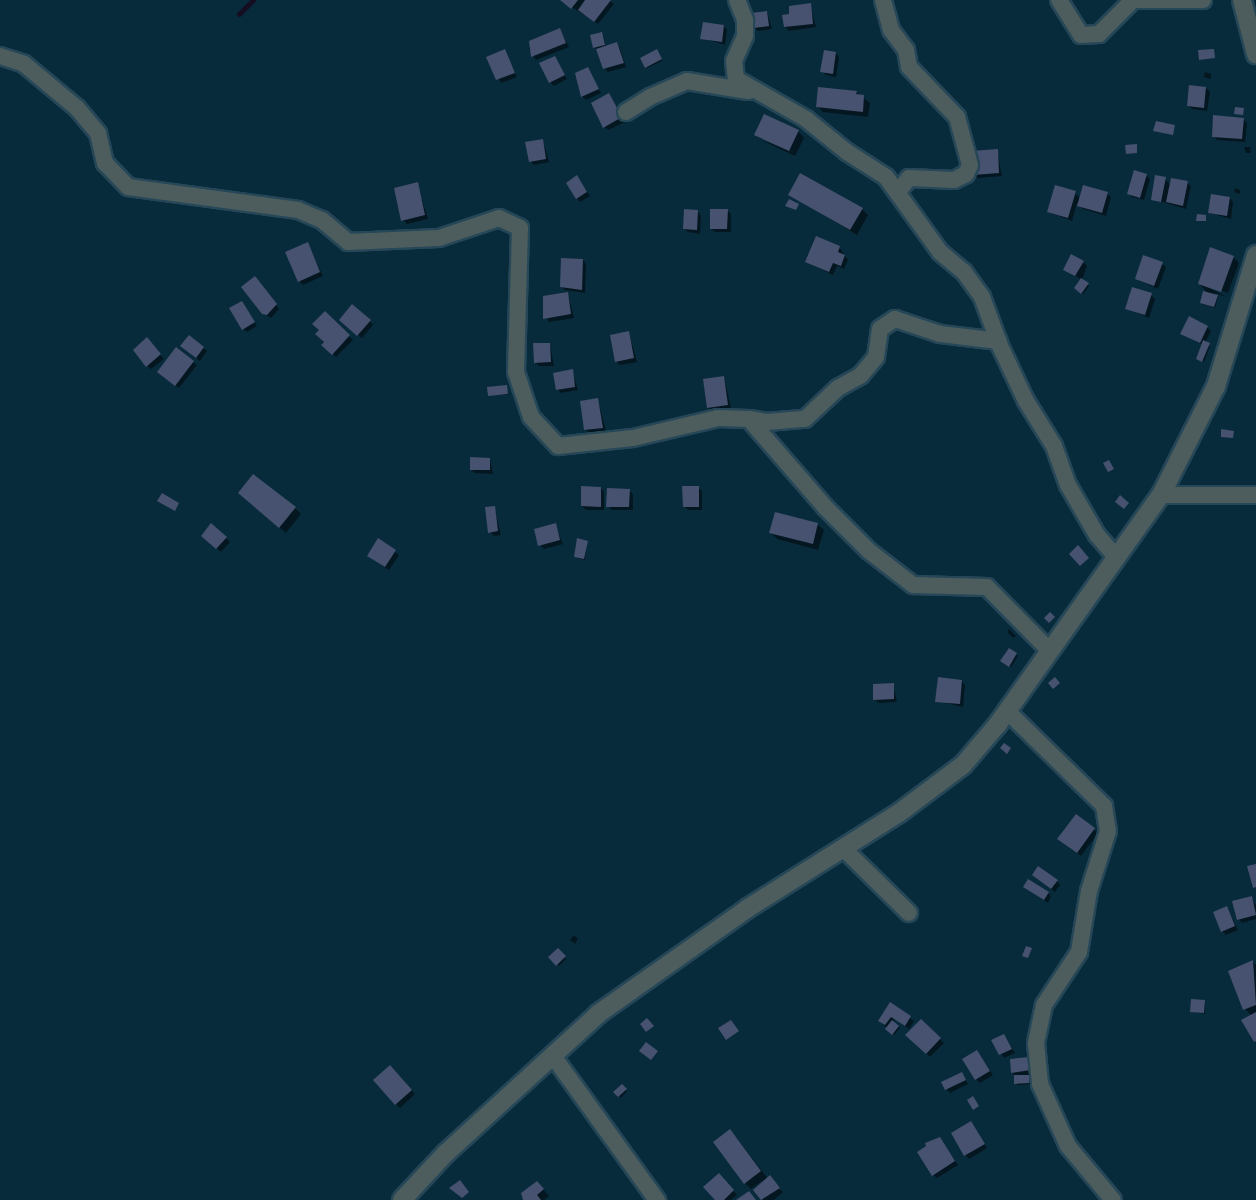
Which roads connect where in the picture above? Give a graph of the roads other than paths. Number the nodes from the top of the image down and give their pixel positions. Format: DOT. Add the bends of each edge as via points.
graph roads {
  1 [pos="737,0"];
  2 [pos="883,0"];
  3 [pos="1059,0"];
  4 [pos="1203,0"];
  5 [pos="1242,0"];
  6 [pos="1256,54"];
  7 [pos="0,56"];
  8 [pos="761,95"];
  9 [pos="626,112"];
  10 [pos="899,191"];
  11 [pos="1256,255"];
  12 [pos="999,341"];
  13 [pos="749,418"];
  14 [pos="1161,495"];
  15 [pos="1256,495"];
  16 [pos="1116,557"];
  17 [pos="1050,651"];
  18 [pos="1007,711"];
  19 [pos="844,849"];
  20 [pos="909,914"];
  21 [pos="553,1056"];
  22 [pos="402,1200"];
  23 [pos="657,1200"];
  24 [pos="1113,1200"];
  1 -- 8 [label="street" via="745,20 745,36 734,61 736,79"];
  2 -- 10 [label="street" via="891,30 906,50 909,67 957,117 969,165 966,174 954,180 909,178"];
  3 -- 4 [label="street" via="1081,35 1099,34 1133,0"];
  5 -- 6 [label="street"];
  7 -- 13 [label="street" via="24,64 77,108 98,133 105,164 128,187 298,210 322,220 348,242 439,238 499,218 520,228 516,372 531,417 558,446 633,438 718,418"];
  8 -- 9 [label="street" via="687,81"];
  8 -- 10 [label="street" via="806,118"];
  10 -- 12 [label="street" via="940,252 964,272 982,297"];
  11 -- 14 [label="street" via="1216,386"];
  12 -- 13 [label="street" via="940,334 895,319 880,329 876,357 861,375 838,388 805,419 767,422"];
  12 -- 16 [label="street" via="1026,401 1054,446 1068,485 1097,535"];
  13 -- 17 [label="street" via="825,507 869,551 913,585 987,587"];
  14 -- 15 [label="street"];
  14 -- 16 [label="street"];
  16 -- 17 [label="street"];
  17 -- 18 [label="street"];
  18 -- 19 [label="street" via="955,771"];
  18 -- 24 [label="street" via="1104,806 1108,831 1089,891 1079,952 1044,1005 1036,1043 1040,1084 1068,1146"];
  19 -- 20 [label="street"];
  19 -- 21 [label="street" via="748,908 598,1014"];
  21 -- 22 [label="street" via="446,1153"];
  21 -- 23 [label="street"];
}
